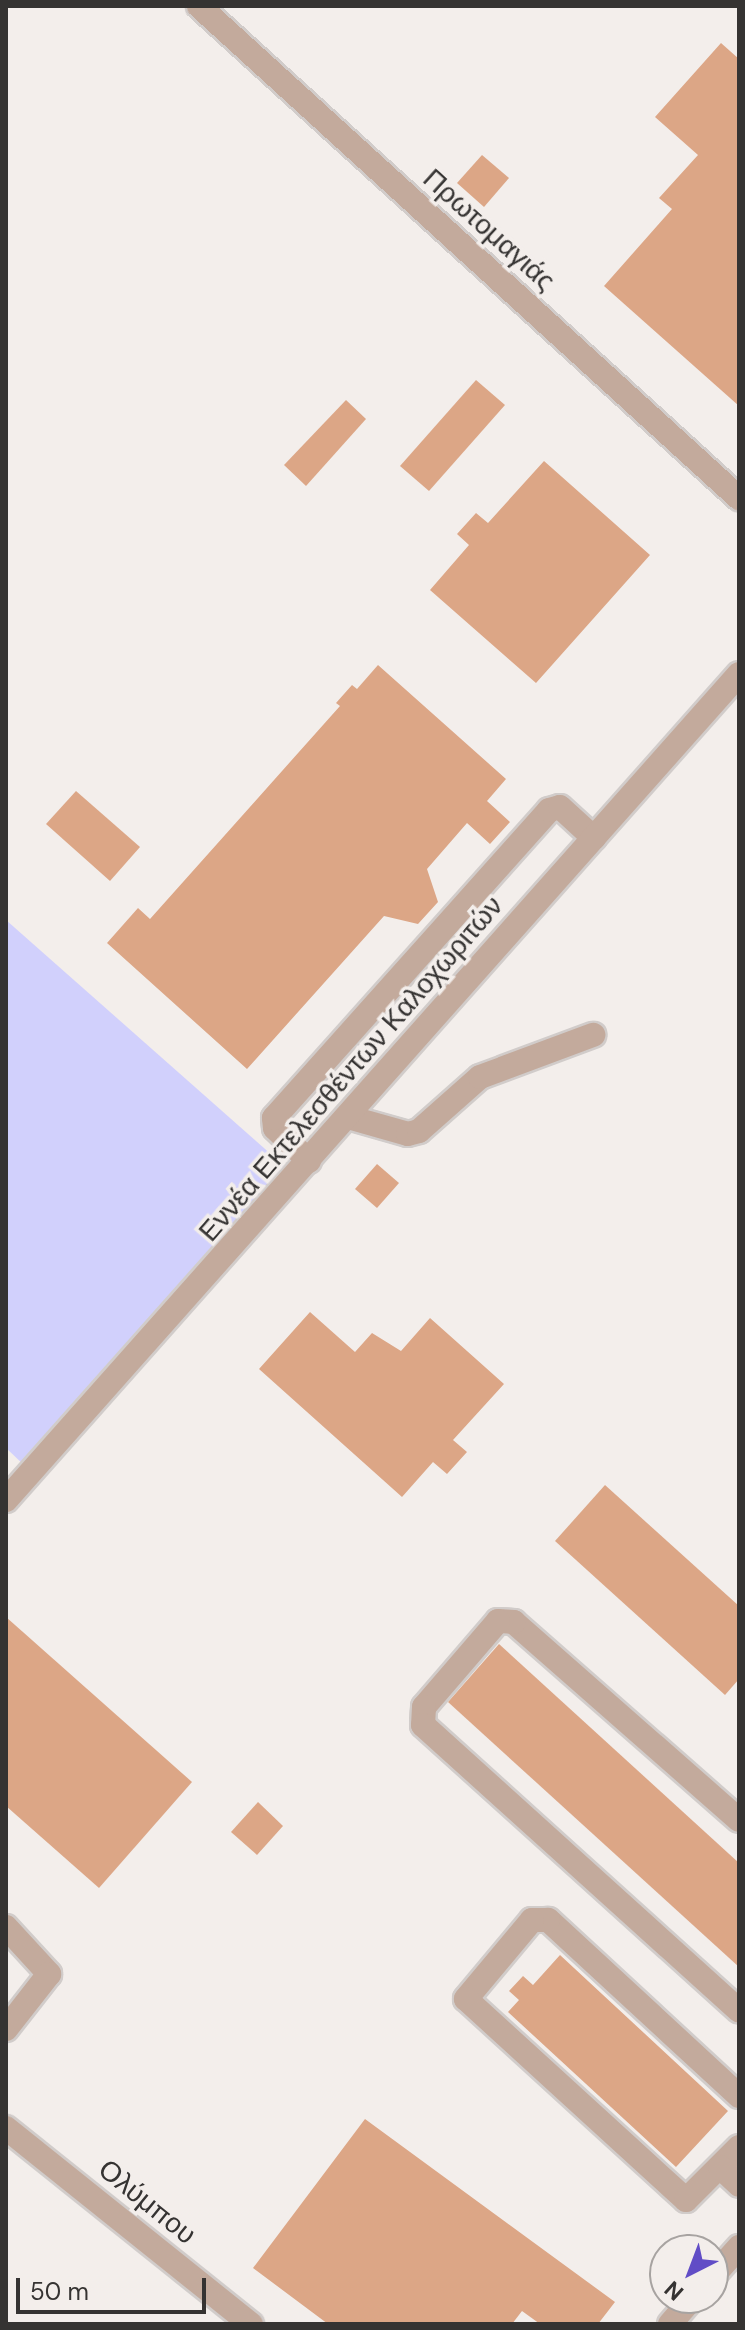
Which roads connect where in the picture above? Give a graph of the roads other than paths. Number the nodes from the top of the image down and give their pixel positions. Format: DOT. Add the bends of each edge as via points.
graph roads {
  1 [pos="199,6"];
  2 [pos="739,498"];
  3 [pos="739,674"];
  4 [pos="594,838"];
  5 [pos="593,1035"];
  6 [pos="348,1117"];
  7 [pos="309,1161"];
  8 [pos="6,1500"];
  9 [pos="739,1820"];
  10 [pos="6,1927"];
  11 [pos="739,2011"];
  12 [pos="6,2029"];
  13 [pos="739,2096"];
  14 [pos="6,2128"];
  15 [pos="739,2147"];
  16 [pos="720,2167"];
  17 [pos="739,2185"];
  18 [pos="251,2324"];
  1 -- 2 [label="street, Πρωτομαγιάς"];
  3 -- 4 [label="street, Εννέα Εκτελεσθέντων Καλοχωριτών"];
  4 -- 6 [label="street, Εννέα Εκτελεσθέντων Καλοχωριτών"];
  4 -- 7 [label="street" via="560,807 549,810 274,1118 275,1128"];
  5 -- 6 [label="street" via="480,1077 419,1131 408,1134"];
  6 -- 7 [label="street, Εννέα Εκτελεσθέντων Καλοχωριτών"];
  7 -- 8 [label="street, Εννέα Εκτελεσθέντων Καλοχωριτών"];
  9 -- 11 [label="street" via="514,1622 498,1621 424,1707 423,1725"];
  10 -- 12 [label="street" via="49,1974"];
  13 -- 16 [label="street" via="548,1920 532,1920 466,1999 676,2195 686,2200 694,2196"];
  14 -- 18 [label="street, Ολύμπου"];
  15 -- 16 [label="street"];
  16 -- 17 [label="street"];
}
